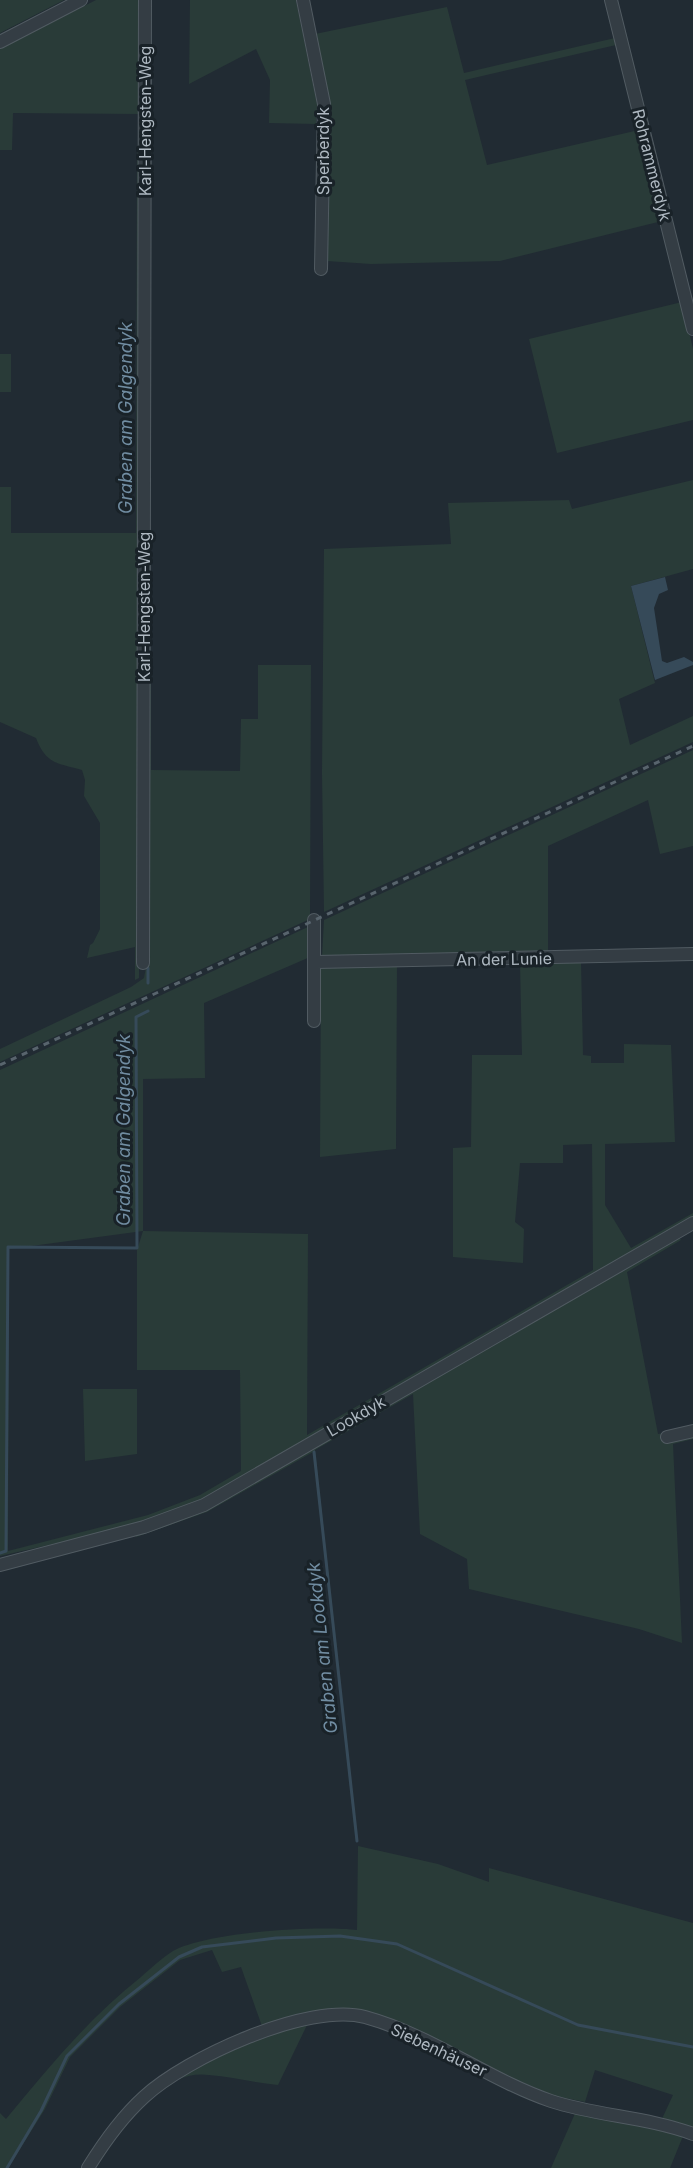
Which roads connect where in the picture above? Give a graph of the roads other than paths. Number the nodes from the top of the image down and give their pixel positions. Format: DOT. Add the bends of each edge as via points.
graph roads {
  1 [pos="81,0"];
  2 [pos="145,0"];
  3 [pos="303,0"];
  4 [pos="611,0"];
  5 [pos="0,42"];
  6 [pos="321,269"];
  7 [pos="693,329"];
  8 [pos="314,920"];
  9 [pos="693,954"];
  10 [pos="316,962"];
  11 [pos="143,963"];
  12 [pos="314,1022"];
  13 [pos="693,1223"];
  14 [pos="693,1431"];
  15 [pos="667,1437"];
  16 [pos="0,1565"];
  17 [pos="693,2134"];
  18 [pos="88,2168"];
  1 -- 5 [label="street"];
  2 -- 11 [label="street, Karl-Hengsten-Weg"];
  3 -- 6 [label="street, Sperberdyk" via="324,104"];
  4 -- 7 [label="street, Rohrammerdyk"];
  8 -- 10 [label="street"];
  9 -- 10 [label="street, An der Lunie"];
  10 -- 12 [label="street"];
  13 -- 16 [label="street, Lookdyk" via="204,1505 144,1527"];
  14 -- 15 [label="street"];
  17 -- 18 [label="street, Siebenhäuser" via="552,2101 406,2032 364,2017 320,2015 248,2038 188,2064 143,2097 113,2130"];
}
